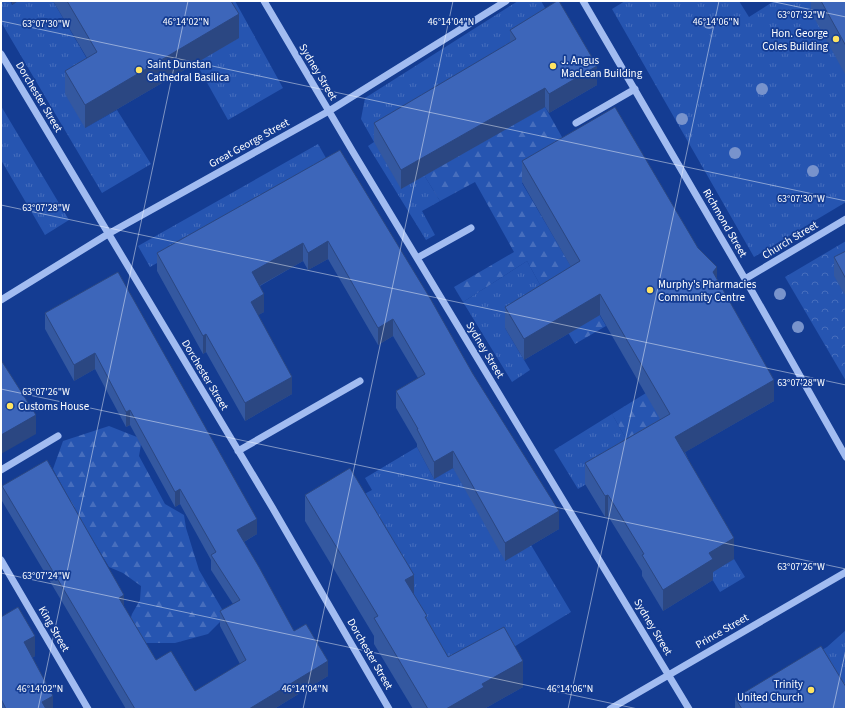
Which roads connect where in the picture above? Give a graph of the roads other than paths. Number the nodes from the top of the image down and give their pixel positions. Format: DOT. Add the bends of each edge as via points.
graph roads {
  1 [pos="264,1"];
  2 [pos="506,1"];
  3 [pos="583,1"];
  4 [pos="1,54"];
  5 [pos="635,89"];
  6 [pos="329,111"];
  7 [pos="576,123"];
  8 [pos="846,219"];
  9 [pos="471,228"];
  10 [pos="108,234"];
  11 [pos="417,258"];
  12 [pos="745,279"];
  13 [pos="1,300"];
  14 [pos="360,381"];
  15 [pos="58,436"];
  16 [pos="238,451"];
  17 [pos="846,457"];
  18 [pos="1,470"];
  19 [pos="1,560"];
  20 [pos="846,572"];
  21 [pos="668,674"];
  22 [pos="88,709"];
  23 [pos="389,709"];
  24 [pos="610,709"];
  25 [pos="689,709"];
  1 -- 6 [label="street, Sydney Street"];
  2 -- 6 [label="street, Great George Street"];
  3 -- 5 [label="street, Richmond Street"];
  4 -- 10 [label="street, Dorchester Street"];
  5 -- 7 [label="street"];
  5 -- 12 [label="street, Richmond Street"];
  6 -- 10 [label="street, Great George Street"];
  6 -- 11 [label="street, Sydney Street"];
  8 -- 12 [label="street, Church Street"];
  9 -- 11 [label="street"];
  10 -- 13 [label="street, Great George Street"];
  10 -- 16 [label="street, Dorchester Street"];
  11 -- 21 [label="street, Sydney Street"];
  12 -- 17 [label="street, Richmond Street"];
  14 -- 16 [label="street"];
  15 -- 18 [label="street"];
  16 -- 23 [label="street, Dorchester Street"];
  19 -- 22 [label="street, King Street"];
  20 -- 21 [label="street, Prince Street"];
  21 -- 24 [label="street, Prince Street"];
  21 -- 25 [label="street, Sydney Street"];
}
